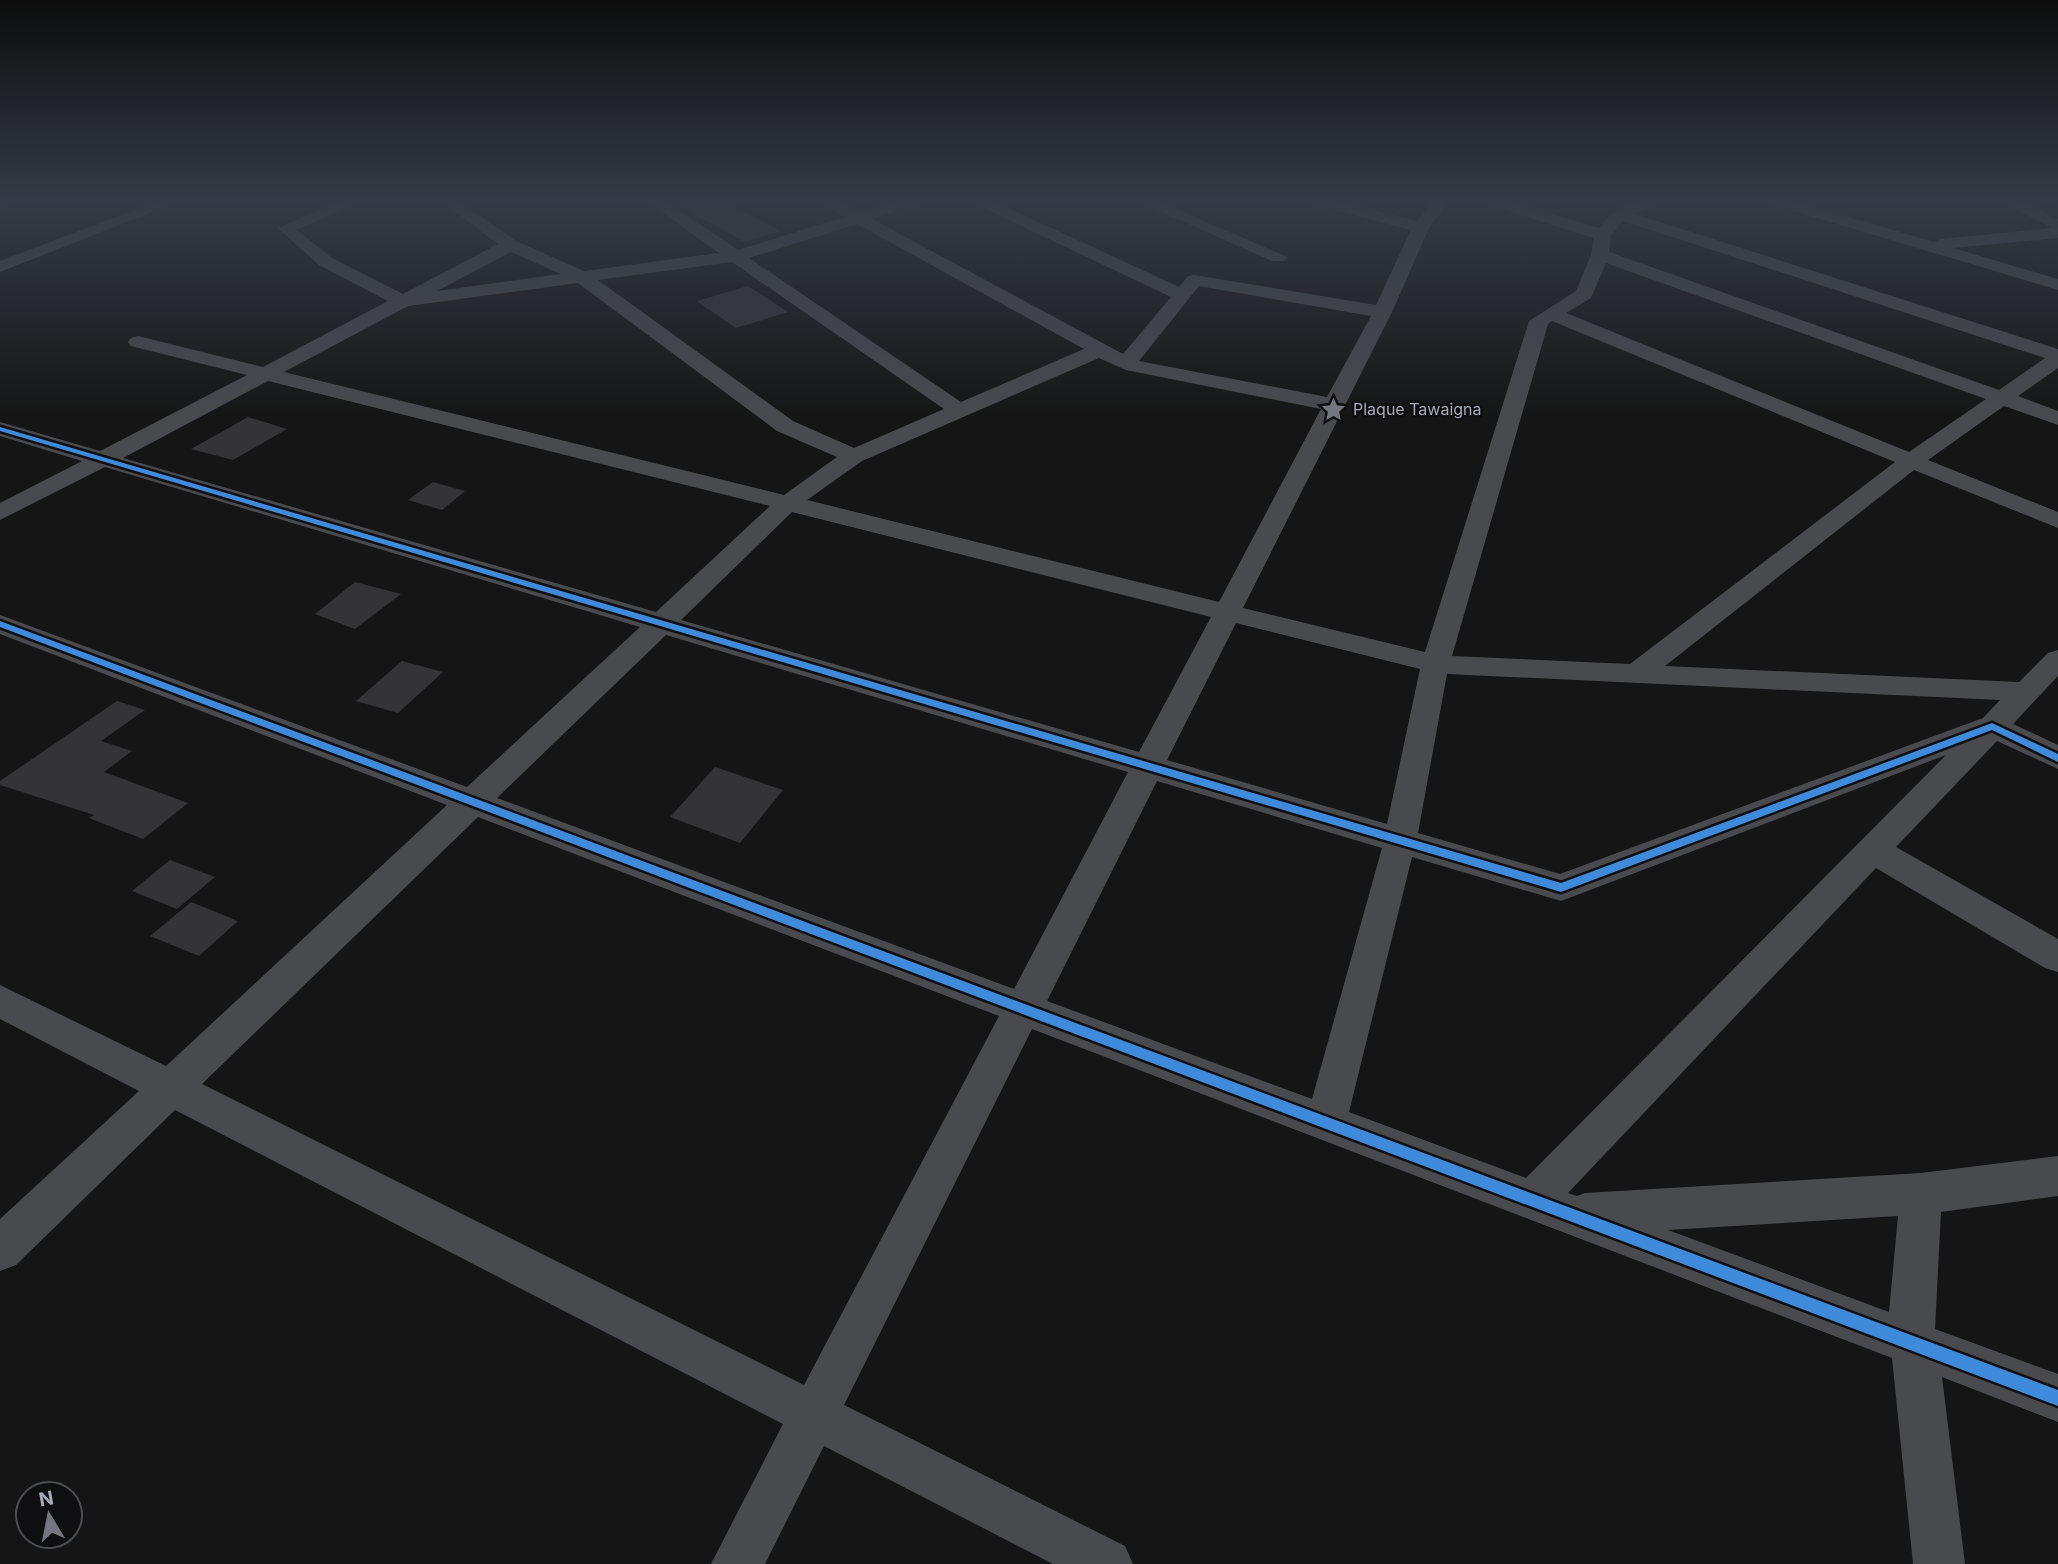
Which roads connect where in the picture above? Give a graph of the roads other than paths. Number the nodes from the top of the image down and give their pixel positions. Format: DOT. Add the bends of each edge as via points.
graph roads {
  1 [pos="345,272"];
  2 [pos="458,272"];
  3 [pos="571,272"];
  4 [pos="619,272"];
  5 [pos="759,272"];
  6 [pos="957,272"];
  7 [pos="1133,272"];
  8 [pos="1401,272"];
  9 [pos="1592,272"];
  10 [pos="1672,272"];
  11 [pos="1811,272"];
  12 [pos="2015,272"];
  13 [pos="582,277"];
  14 [pos="2058,285"];
  15 [pos="1182,295"];
  16 [pos="403,301"];
  17 [pos="1382,312"];
  18 [pos="1554,315"];
  19 [pos="138,342"];
  20 [pos="1100,350"];
  21 [pos="2058,357"];
  22 [pos="1126,364"];
  23 [pos="266,373"];
  24 [pos="2002,398"];
  25 [pos="1334,405"];
  26 [pos="959,411"];
  27 [pos="2058,418"];
  28 [pos="0,429"];
  29 [pos="854,456"];
  30 [pos="102,459"];
  31 [pos="1912,461"];
  32 [pos="789,502"];
  33 [pos="0,513"];
  34 [pos="2058,521"];
  35 [pos="1228,610"];
  36 [pos="0,624"];
  37 [pos="661,624"];
  38 [pos="2058,659"];
  39 [pos="1435,664"];
  40 [pos="1637,673"];
  41 [pos="2026,692"];
  42 [pos="1992,726"];
  43 [pos="2058,758"];
  44 [pos="1148,767"];
  45 [pos="473,802"];
  46 [pos="1400,841"];
  47 [pos="1873,850"];
  48 [pos="2058,957"];
  49 [pos="0,1001"];
  50 [pos="1023,1009"];
  51 [pos="170,1088"];
  52 [pos="1326,1122"];
  53 [pos="2058,1176"];
  54 [pos="1921,1194"];
  55 [pos="1533,1200"];
  56 [pos="1572,1215"];
  57 [pos="0,1249"];
  58 [pos="1914,1344"];
  59 [pos="2058,1398"];
  60 [pos="814,1415"];
  61 [pos="737,1564"];
  62 [pos="1107,1564"];
  63 [pos="1939,1564"];
  1 -- 16 [label="street"];
  2 -- 16 [label="street"];
  3 -- 13 [label="street"];
  4 -- 13 [label="street"];
  5 -- 26 [label="street"];
  6 -- 20 [label="street"];
  7 -- 15 [label="street"];
  8 -- 17 [label="street"];
  9 -- 18 [label="street" via="1584,294"];
  10 -- 24 [label="street"];
  11 -- 21 [label="street"];
  12 -- 14 [label="street"];
  13 -- 16 [label="street"];
  13 -- 29 [label="street" via="785,426"];
  15 -- 17 [label="street" via="1194,280"];
  15 -- 22 [label="street"];
  16 -- 23 [label="street"];
  17 -- 25 [label="street"];
  18 -- 31 [label="street"];
  18 -- 39 [label="street" via="1539,321"];
  19 -- 23 [label="street"];
  20 -- 22 [label="street"];
  20 -- 26 [label="street"];
  21 -- 24 [label="street"];
  22 -- 25 [label="street"];
  23 -- 30 [label="street"];
  23 -- 32 [label="street"];
  24 -- 27 [label="street"];
  24 -- 31 [label="street"];
  25 -- 35 [label="street"];
  26 -- 29 [label="street"];
  28 -- 30 [label="street"];
  29 -- 32 [label="street"];
  30 -- 33 [label="street"];
  30 -- 37 [label="street"];
  31 -- 34 [label="street"];
  31 -- 40 [label="street"];
  32 -- 35 [label="street"];
  32 -- 37 [label="street"];
  35 -- 39 [label="street"];
  35 -- 44 [label="street"];
  36 -- 45 [label="street"];
  37 -- 44 [label="street"];
  37 -- 45 [label="street"];
  38 -- 41 [label="street"];
  39 -- 40 [label="street"];
  39 -- 46 [label="street"];
  40 -- 41 [label="street"];
  41 -- 42 [label="street"];
  42 -- 43 [label="street"];
  42 -- 46 [label="street" via="1561,888"];
  42 -- 47 [label="street"];
  44 -- 46 [label="street"];
  44 -- 50 [label="street"];
  45 -- 50 [label="street"];
  45 -- 51 [label="street"];
  46 -- 52 [label="street"];
  47 -- 48 [label="street"];
  47 -- 55 [label="street"];
  49 -- 51 [label="street"];
  50 -- 52 [label="street"];
  50 -- 60 [label="street"];
  51 -- 57 [label="street"];
  51 -- 60 [label="street"];
  52 -- 55 [label="street"];
  53 -- 54 [label="street"];
  54 -- 56 [label="street"];
  54 -- 58 [label="street" via="1911,1316"];
  55 -- 56 [label="street"];
  56 -- 58 [label="street"];
  58 -- 59 [label="street"];
  58 -- 63 [label="street"];
  60 -- 61 [label="street"];
  60 -- 62 [label="street"];
}
